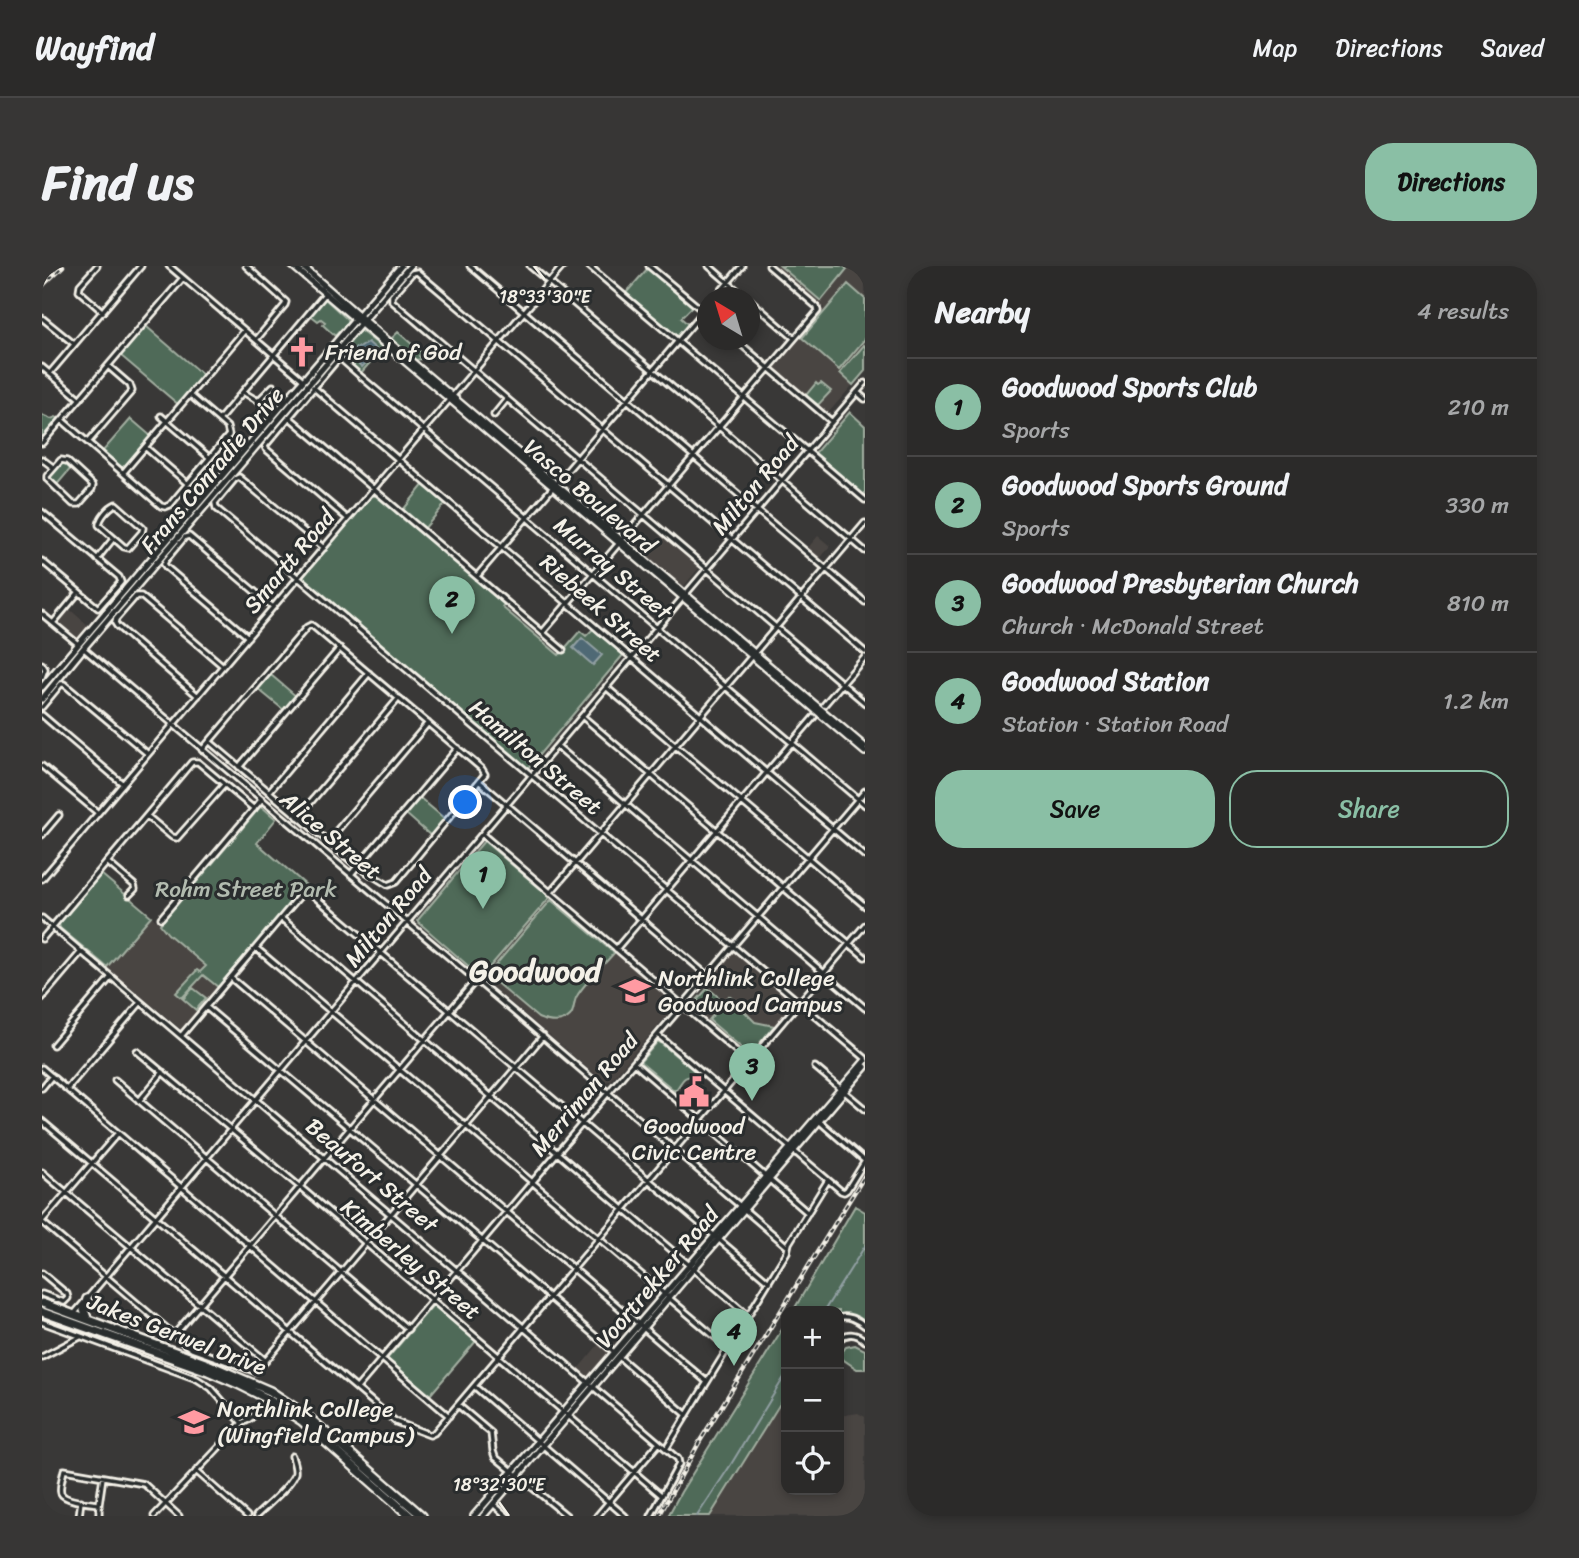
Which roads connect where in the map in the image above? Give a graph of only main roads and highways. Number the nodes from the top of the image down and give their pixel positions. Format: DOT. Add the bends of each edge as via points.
graph roads {
  1 [pos="293,266"];
  2 [pos="302,266"];
  3 [pos="400,266"];
  4 [pos="410,266"];
  5 [pos="360,320"];
  6 [pos="81,647"];
  7 [pos="753,654"];
  8 [pos="42,687"];
  9 [pos="42,699"];
  10 [pos="865,747"];
  11 [pos="865,752"];
  12 [pos="865,1059"];
  13 [pos="865,1067"];
  14 [pos="843,1090"];
  15 [pos="87,1299"];
  16 [pos="42,1303"];
  17 [pos="42,1310"];
  18 [pos="74,1314"];
  19 [pos="88,1319"];
  20 [pos="140,1348"];
  21 [pos="205,1363"];
  22 [pos="280,1397"];
  23 [pos="266,1398"];
  24 [pos="515,1473"];
  25 [pos="410,1516"];
  26 [pos="422,1516"];
  27 [pos="474,1516"];
  28 [pos="483,1516"];
  1 -- 5 [label="main road, Vasco Boulevard"];
  2 -- 5 [label="main road, Vasco Boulevard"];
  3 -- 5 [label="main road, Frans Conradie Drive"];
  4 -- 5 [label="main road, Frans Conradie Drive"];
  5 -- 6 [label="main road, Frans Conradie Drive"];
  5 -- 7 [label="main road, Vasco Boulevard"];
  6 -- 8 [label="main road, Frans Conradie Drive"];
  6 -- 9 [label="main road, Frans Conradie Drive"];
  7 -- 10 [label="main road, Vasco Boulevard"];
  7 -- 11 [label="main road, Vasco Boulevard"];
  12 -- 14 [label="main road, Voortrekker Road"];
  13 -- 14 [label="main road, Voortrekker Road"];
  14 -- 24 [label="main road, Voortrekker Road"];
  15 -- 19 [label="highway" via="84,1310"];
  16 -- 18 [label="highway, Jakes Gerwel Drive"];
  17 -- 18 [label="highway" via="67,1317"];
  17 -- 20 [label="highway, Jakes Gerwel Drive"];
  18 -- 19 [label="highway, Jakes Gerwel Drive"];
  18 -- 20 [label="highway" via="80,1322"];
  19 -- 21 [label="highway, Jakes Gerwel Drive"];
  20 -- 23 [label="highway, Jakes Gerwel Drive" via="208,1371"];
  21 -- 22 [label="highway, Jakes Gerwel Drive"];
  21 -- 23 [label="highway"];
  22 -- 23 [label="highway"];
  22 -- 26 [label="highway, Jakes Gerwel Drive"];
  23 -- 25 [label="highway, Jakes Gerwel Drive" via="309,1427"];
  24 -- 27 [label="main road, Voortrekker Road"];
  24 -- 28 [label="main road, Voortrekker Road"];
}
